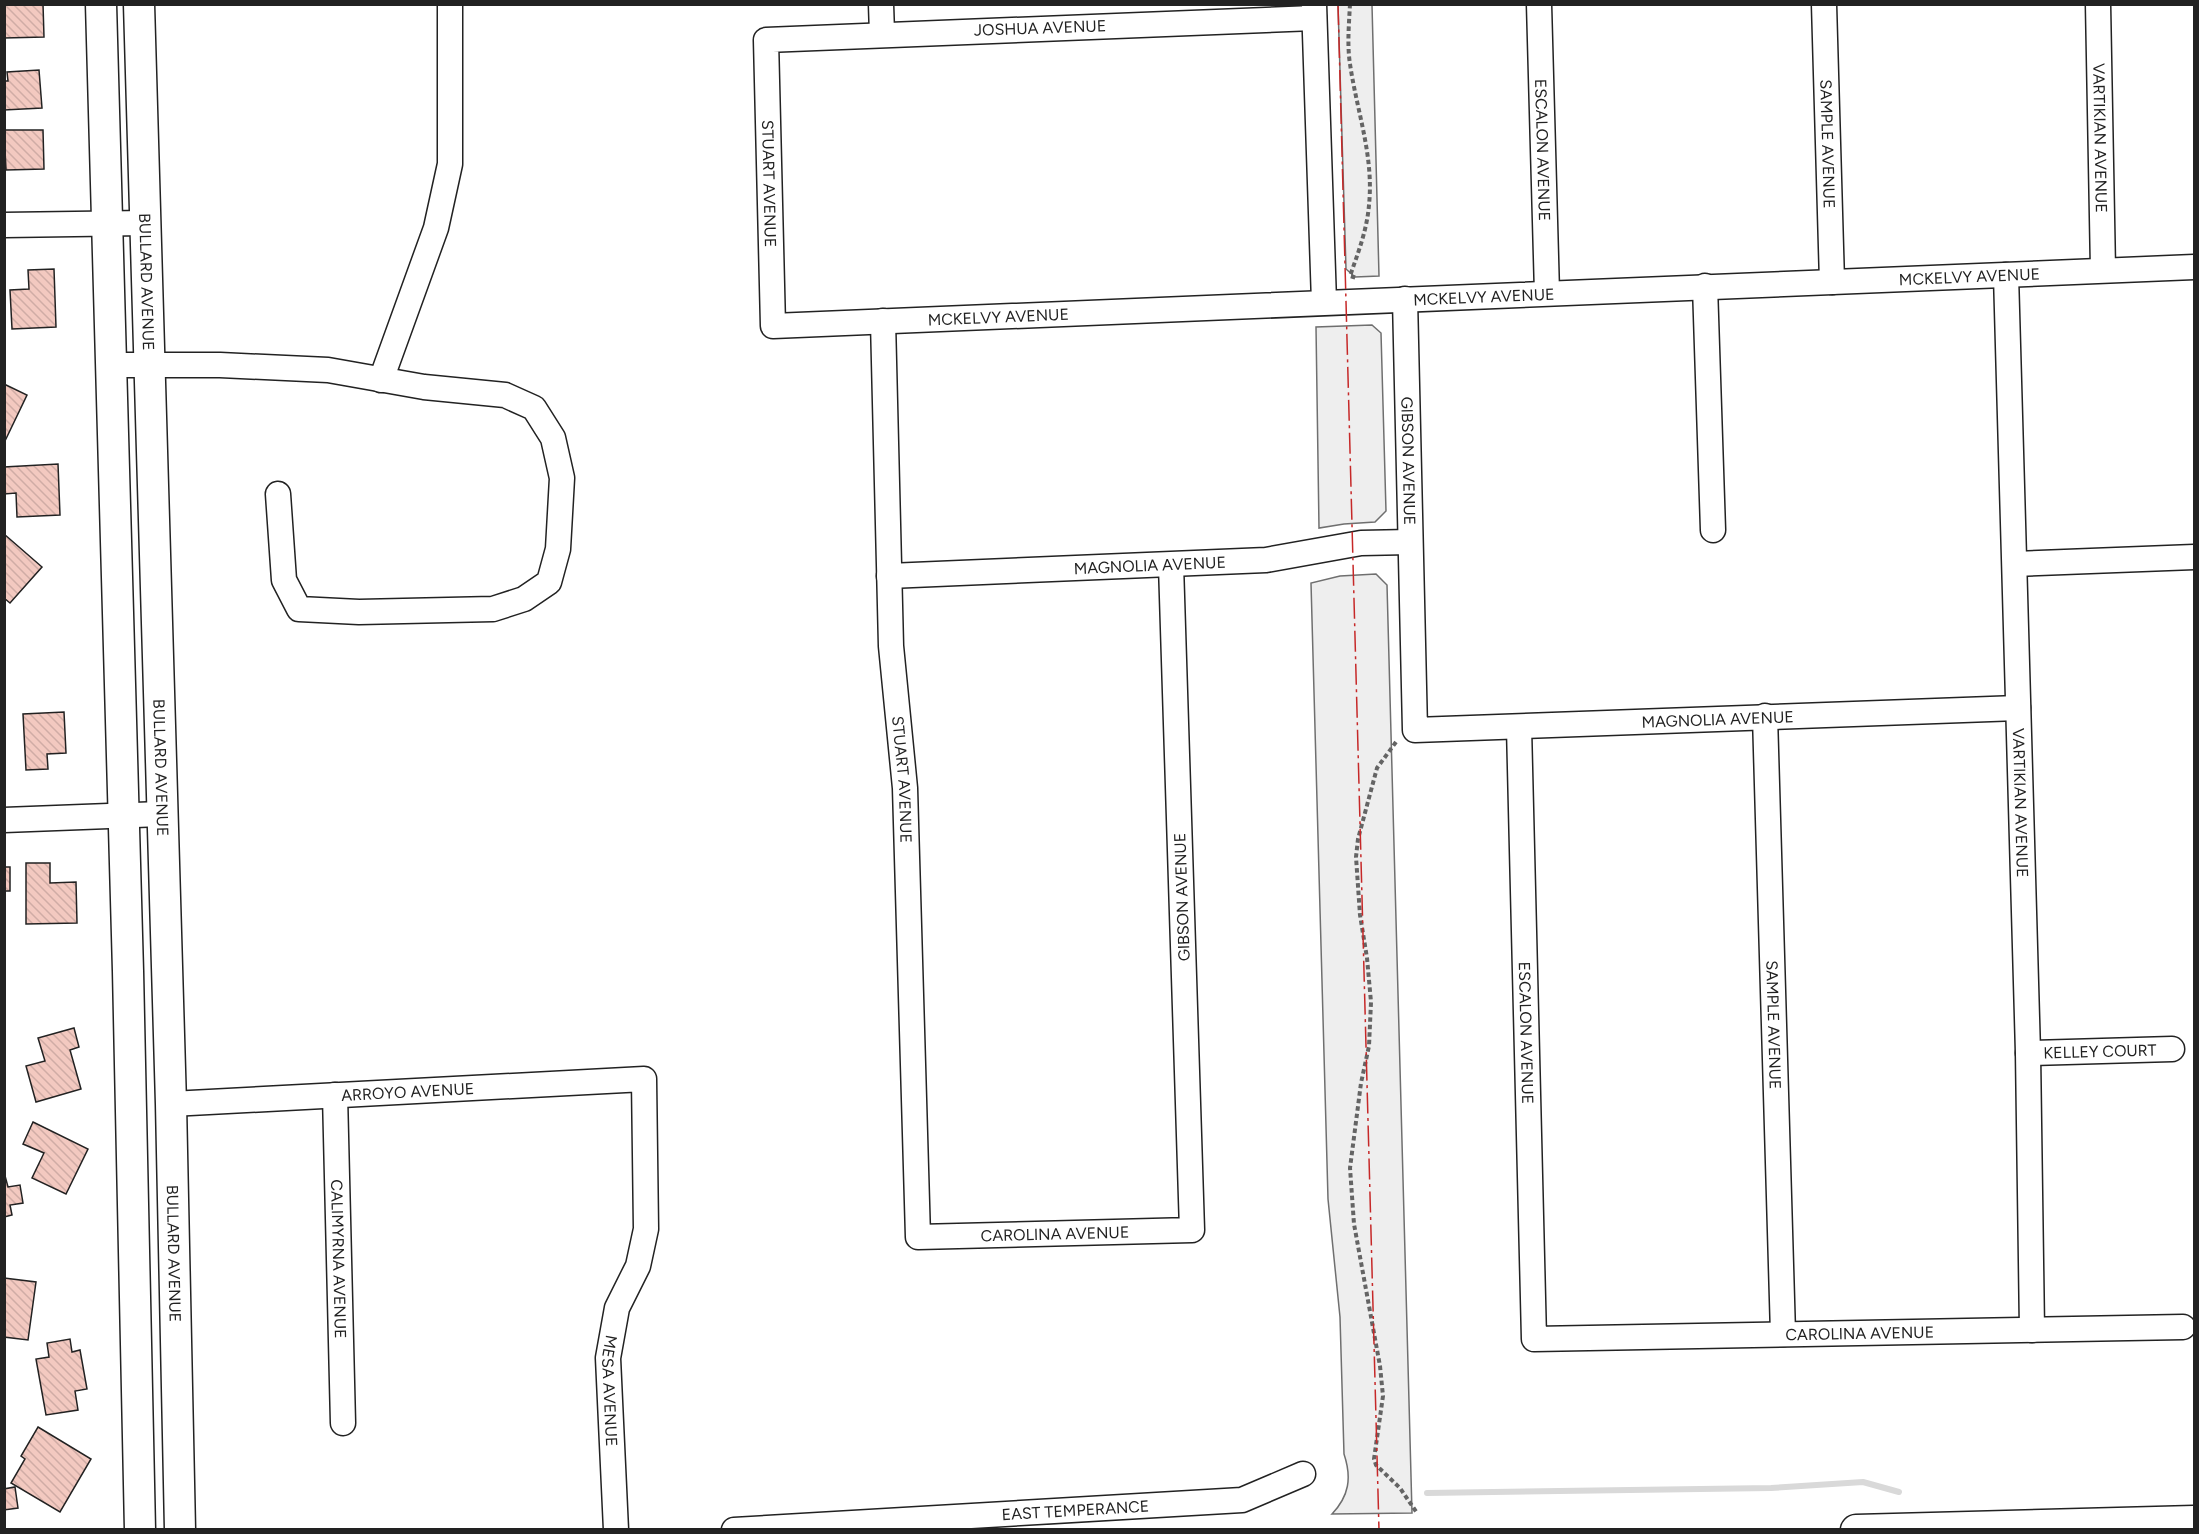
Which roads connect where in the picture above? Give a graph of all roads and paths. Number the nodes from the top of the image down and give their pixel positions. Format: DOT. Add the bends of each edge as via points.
graph roads {
  1 [pos="101,4"];
  2 [pos="139,4"];
  3 [pos="450,4"];
  4 [pos="881,4"];
  5 [pos="1350,4"];
  6 [pos="1539,4"];
  7 [pos="1824,4"];
  8 [pos="2098,4"];
  9 [pos="1314,11"];
  10 [pos="882,34"];
  11 [pos="766,40"];
  12 [pos="145,223"];
  13 [pos="107,224"];
  14 [pos="4,225"];
  15 [pos="2194,267"];
  16 [pos="2103,270"];
  17 [pos="2006,275"];
  18 [pos="1361,279"];
  19 [pos="1832,282"];
  20 [pos="1705,286"];
  21 [pos="1547,293"];
  22 [pos="1405,299"];
  23 [pos="1324,302"];
  24 [pos="883,321"];
  25 [pos="773,326"];
  26 [pos="149,363"];
  27 [pos="111,365"];
  28 [pos="381,380"];
  29 [pos="278,494"];
  30 [pos="1713,530"];
  31 [pos="1410,542"];
  32 [pos="2194,557"];
  33 [pos="2015,564"];
  34 [pos="1171,565"];
  35 [pos="889,576"];
  36 [pos="2018,708"];
  37 [pos="1765,716"];
  38 [pos="1519,727"];
  39 [pos="1406,731"];
  40 [pos="161,814"];
  41 [pos="123,816"];
  42 [pos="4,820"];
  43 [pos="128,971"];
  44 [pos="2172,1049"];
  45 [pos="2028,1053"];
  46 [pos="644,1079"];
  47 [pos="335,1095"];
  48 [pos="171,1104"];
  49 [pos="1192,1230"];
  50 [pos="918,1238"];
  51 [pos="2183,1327"];
  52 [pos="2032,1330"];
  53 [pos="1783,1334"];
  54 [pos="1534,1339"];
  55 [pos="343,1423"];
  56 [pos="1303,1474"];
  57 [pos="1417,1513"];
  58 [pos="2194,1521"];
  59 [pos="140,1530"];
  60 [pos="180,1530"];
  61 [pos="616,1530"];
  62 [pos="734,1530"];
  63 [pos="1856,1530"];
  1 -- 13 [label="main road"];
  2 -- 12 [label="main road, BULLARD AVENUE"];
  3 -- 28 [label="street" via="450,164 436,228"];
  4 -- 10 [label="street"];
  5 -- 18 [label="path" via="1350,64 1370,176 1363,239 1350,276"];
  6 -- 21 [label="street, ESCALON AVENUE"];
  7 -- 19 [label="street, SAMPLE AVENUE"];
  8 -- 16 [label="street, VARTIKIAN AVENUE"];
  9 -- 10 [label="street, JOSHUA AVENUE"];
  9 -- 23 [label="street"];
  10 -- 11 [label="street, JOSHUA AVENUE"];
  11 -- 25 [label="street, STUART AVENUE"];
  12 -- 13 [label="street"];
  12 -- 26 [label="main road, BULLARD AVENUE"];
  13 -- 14 [label="street"];
  13 -- 27 [label="main road"];
  15 -- 16 [label="street, MCKELVY AVENUE"];
  16 -- 17 [label="street, MCKELVY AVENUE"];
  17 -- 19 [label="street, MCKELVY AVENUE"];
  17 -- 33 [label="street, VARTIKIAN AVENUE"];
  19 -- 20 [label="street, MCKELVY AVENUE"];
  20 -- 21 [label="street, MCKELVY AVENUE"];
  20 -- 30 [label="street"];
  21 -- 22 [label="street, MCKELVY AVENUE"];
  22 -- 23 [label="street, MCKELVY AVENUE"];
  22 -- 31 [label="street, GIBSON AVENUE"];
  23 -- 24 [label="street, MCKELVY AVENUE"];
  24 -- 25 [label="street, MCKELVY AVENUE"];
  24 -- 35 [label="street, STUART AVENUE"];
  26 -- 27 [label="street"];
  26 -- 28 [label="street" via="328,370"];
  26 -- 40 [label="main road, BULLARD AVENUE"];
  27 -- 41 [label="main road"];
  28 -- 29 [label="street" via="505,395 534,408 553,438 562,478 558,549 549,582 524,599 493,609 299,609 284,580"];
  31 -- 34 [label="street, MAGNOLIA AVENUE" via="1343,545 1266,560"];
  31 -- 39 [label="street, GIBSON AVENUE"];
  32 -- 33 [label="street"];
  33 -- 36 [label="street, VARTIKIAN AVENUE"];
  34 -- 35 [label="street, MAGNOLIA AVENUE"];
  34 -- 49 [label="street, GIBSON AVENUE"];
  35 -- 50 [label="street, STUART AVENUE" via="908,847"];
  36 -- 37 [label="street, MAGNOLIA AVENUE"];
  36 -- 45 [label="street, VARTIKIAN AVENUE"];
  37 -- 38 [label="street, MAGNOLIA AVENUE"];
  37 -- 53 [label="street, SAMPLE AVENUE"];
  38 -- 39 [label="street, MAGNOLIA AVENUE"];
  38 -- 54 [label="street, ESCALON AVENUE"];
  39 -- 57 [label="path" via="1377,768 1358,839 1357,885 1371,1002 1369,1046 1350,1168 1354,1224 1383,1396 1374,1459"];
  40 -- 41 [label="street"];
  40 -- 48 [label="main road, BULLARD AVENUE"];
  41 -- 42 [label="street"];
  41 -- 43 [label="main road"];
  43 -- 48 [label="main road" via="146,1008 153,1092"];
  43 -- 59 [label="main road"];
  44 -- 45 [label="street, KELLEY COURT"];
  45 -- 52 [label="street, VARTIKIAN AVENUE"];
  46 -- 47 [label="street, ARROYO AVENUE"];
  46 -- 61 [label="street, MESA AVENUE" via="646,1230 638,1266 617,1308 608,1358"];
  47 -- 48 [label="street, ARROYO AVENUE"];
  47 -- 55 [label="street, CALIMYRNA AVENUE"];
  48 -- 60 [label="main road, BULLARD AVENUE"];
  49 -- 50 [label="street, CAROLINA AVENUE"];
  51 -- 52 [label="street, CAROLINA AVENUE"];
  52 -- 53 [label="street, CAROLINA AVENUE"];
  53 -- 54 [label="street, CAROLINA AVENUE"];
  56 -- 62 [label="street, EAST TEMPERANCE" via="1242,1500"];
  58 -- 63 [label="main road"];
}
